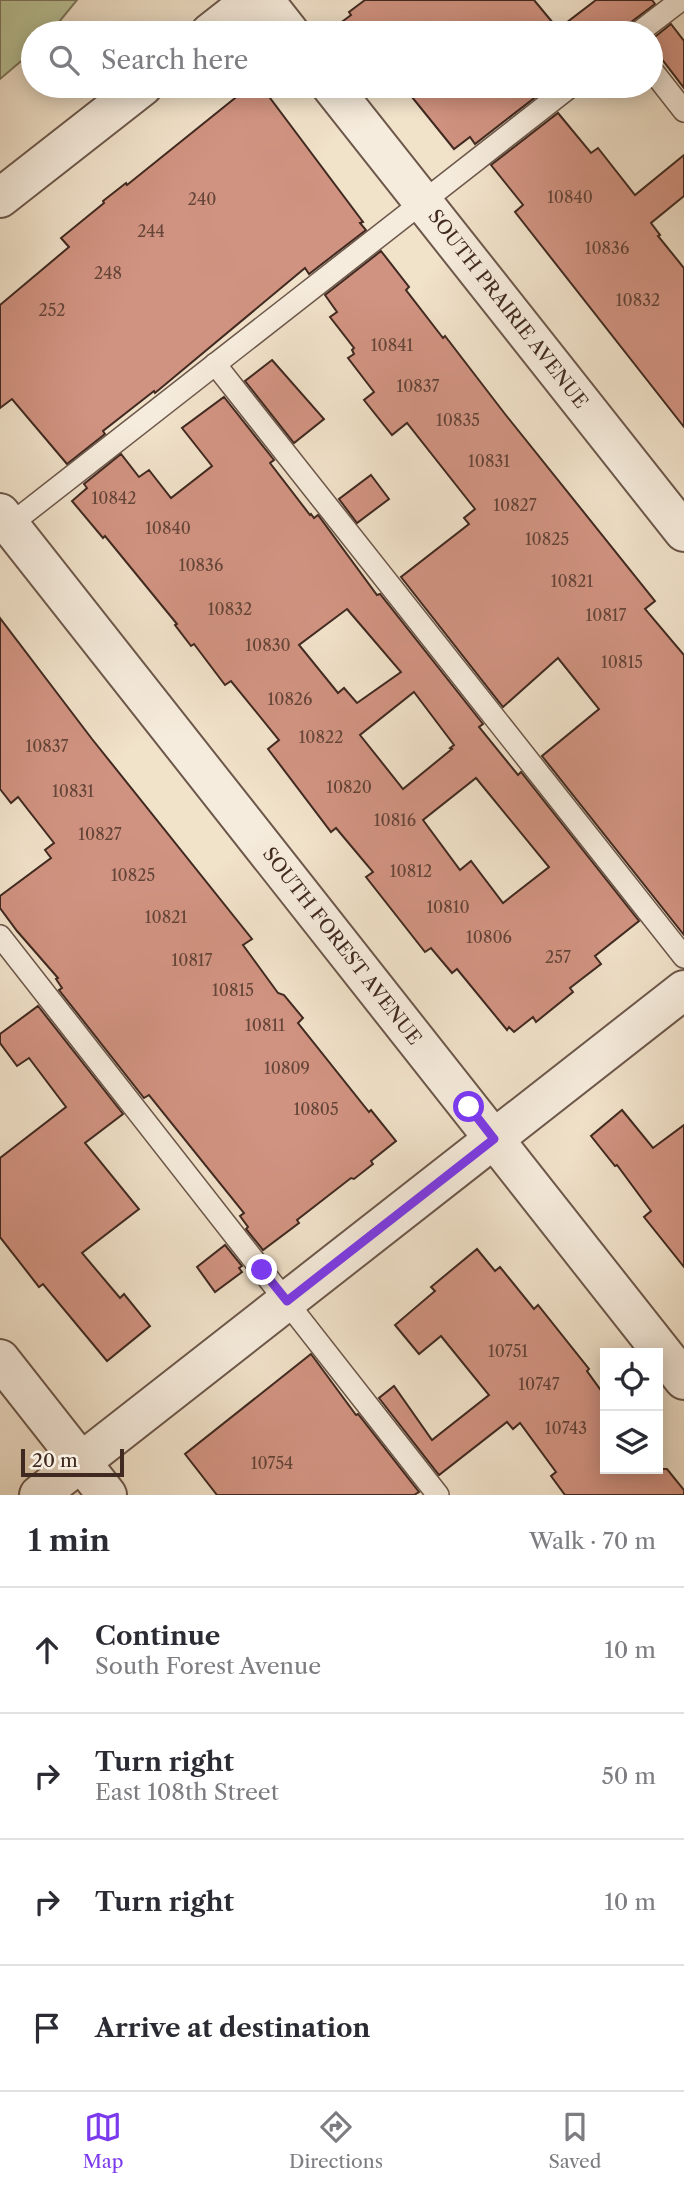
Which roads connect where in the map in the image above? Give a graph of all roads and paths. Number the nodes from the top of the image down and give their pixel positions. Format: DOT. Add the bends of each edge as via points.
graph roads {
  1 [pos="252,0"];
  2 [pos="264,0"];
  3 [pos="681,0"];
  4 [pos="225,21"];
  5 [pos="281,21"];
  6 [pos="654,21"];
  7 [pos="663,84"];
  8 [pos="128,98"];
  9 [pos="341,98"];
  10 [pos="556,98"];
  11 [pos="684,111"];
  12 [pos="0,198"];
  13 [pos="423,202"];
  14 [pos="215,364"];
  15 [pos="3,524"];
  16 [pos="684,532"];
  17 [pos="0,936"];
  18 [pos="684,957"];
  19 [pos="684,990"];
  20 [pos="494,1139"];
  21 [pos="287,1301"];
  22 [pos="0,1359"];
  23 [pos="684,1380"];
  24 [pos="81,1462"];
  25 [pos="39,1495"];
  26 [pos="107,1495"];
  27 [pos="438,1495"];
  1 -- 4 [label="street"];
  2 -- 5 [label="street"];
  3 -- 6 [label="lane"];
  7 -- 11 [label="lane"];
  8 -- 12 [label="street"];
  9 -- 13 [label="street, SOUTH PRAIRIE AVENUE"];
  10 -- 13 [label="lane"];
  13 -- 14 [label="lane"];
  13 -- 16 [label="street, SOUTH PRAIRIE AVENUE"];
  14 -- 15 [label="lane"];
  14 -- 18 [label="lane"];
  15 -- 20 [label="street, SOUTH FOREST AVENUE"];
  17 -- 21 [label="lane"];
  19 -- 20 [label="street"];
  20 -- 21 [label="street"];
  20 -- 23 [label="street, SOUTH FOREST AVENUE"];
  21 -- 24 [label="street"];
  21 -- 27 [label="lane"];
  22 -- 24 [label="street"];
  24 -- 25 [label="street"];
  24 -- 26 [label="street"];
}
